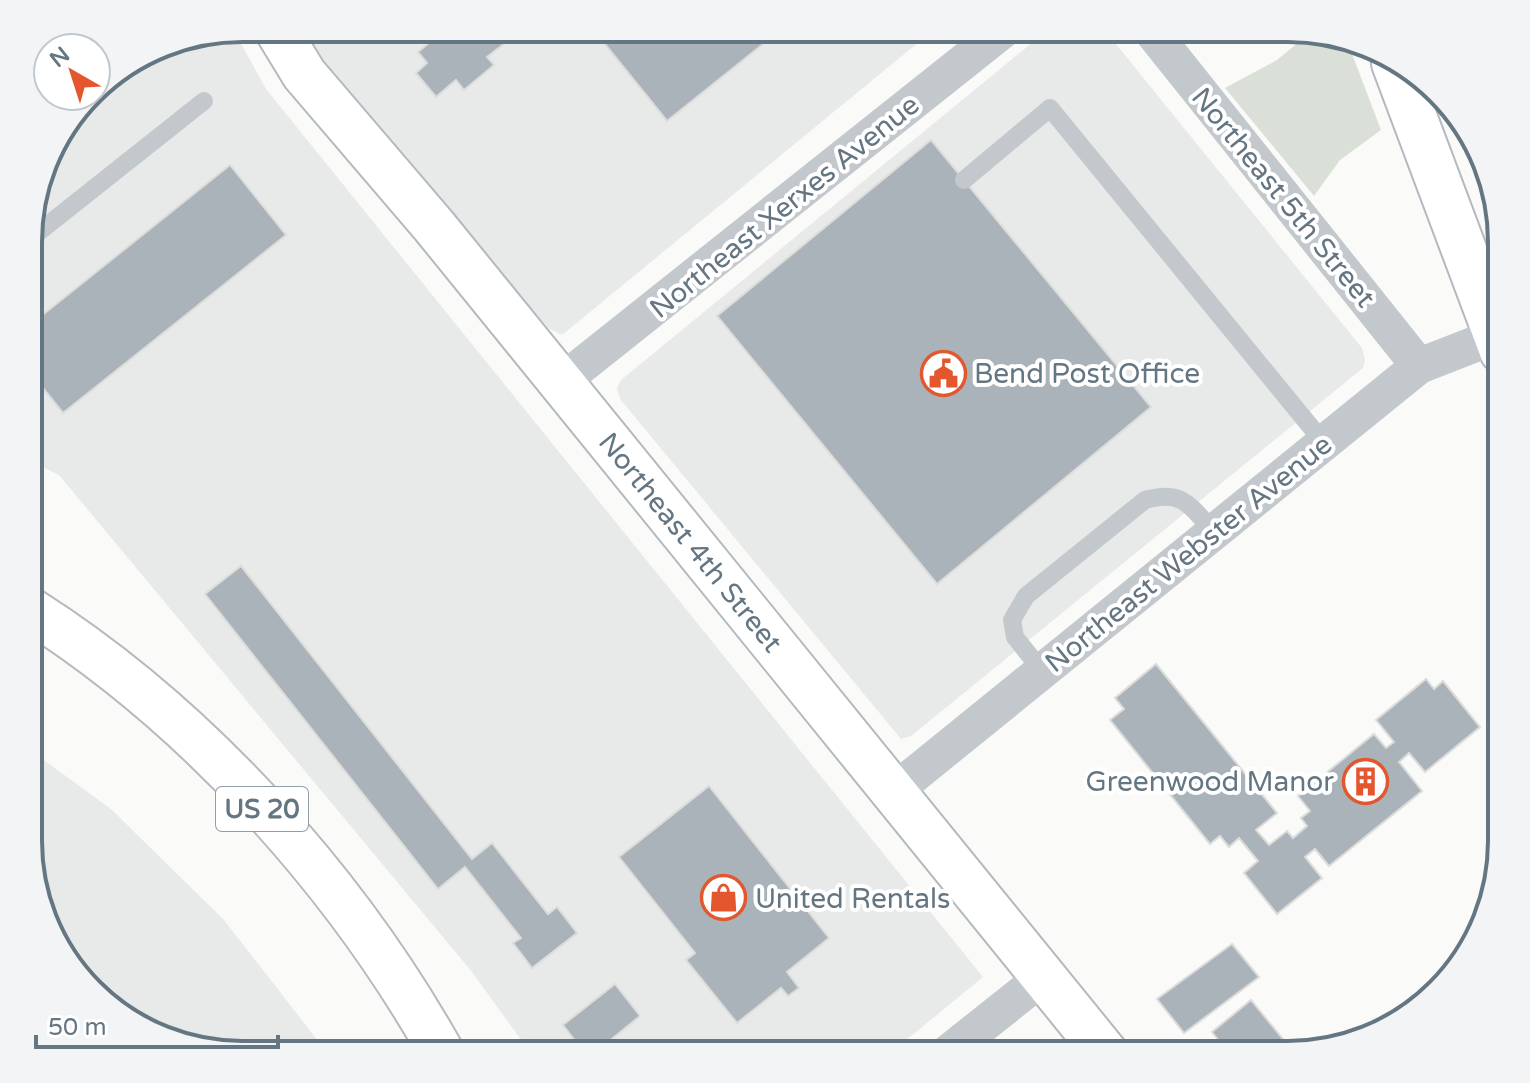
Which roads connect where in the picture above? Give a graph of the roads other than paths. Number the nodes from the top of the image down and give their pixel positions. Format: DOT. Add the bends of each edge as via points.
graph roads {
  1 [pos="285,42"];
  2 [pos="988,42"];
  3 [pos="1160,42"];
  4 [pos="1403,78"];
  5 [pos="204,101"];
  6 [pos="964,180"];
  7 [pos="43,229"];
  8 [pos="1488,311"];
  9 [pos="1488,346"];
  10 [pos="1419,366"];
  11 [pos="561,382"];
  12 [pos="1324,443"];
  13 [pos="1214,532"];
  14 [pos="42,619"];
  15 [pos="1042,671"];
  16 [pos="893,792"];
  17 [pos="1043,977"];
  18 [pos="436,1041"];
  19 [pos="963,1041"];
  20 [pos="1096,1041"];
  1 -- 11 [label="street, Northeast 4th Street" via="304,74"];
  2 -- 11 [label="street, Northeast Xerxes Avenue"];
  3 -- 10 [label="street, Northeast 5th Street"];
  4 -- 8 [label="street" via="1416,102"];
  5 -- 7 [label="lane"];
  6 -- 12 [label="lane" via="1050,108"];
  9 -- 10 [label="street, Northeast Webster Avenue"];
  10 -- 12 [label="street, Northeast Webster Avenue"];
  11 -- 16 [label="street, Northeast 4th Street"];
  12 -- 13 [label="street, Northeast Webster Avenue"];
  13 -- 15 [label="street, Northeast Webster Avenue"];
  13 -- 15 [label="lane" via="1185,501 1168,494 1145,500 1026,596 1012,620 1015,637"];
  14 -- 18 [label="street, US 20" via="137,688 216,758 329,885"];
  15 -- 16 [label="street, Northeast Webster Avenue"];
  16 -- 17 [label="street, Northeast 4th Street"];
  17 -- 19 [label="street"];
  17 -- 20 [label="street, Northeast 4th Street"];
}
